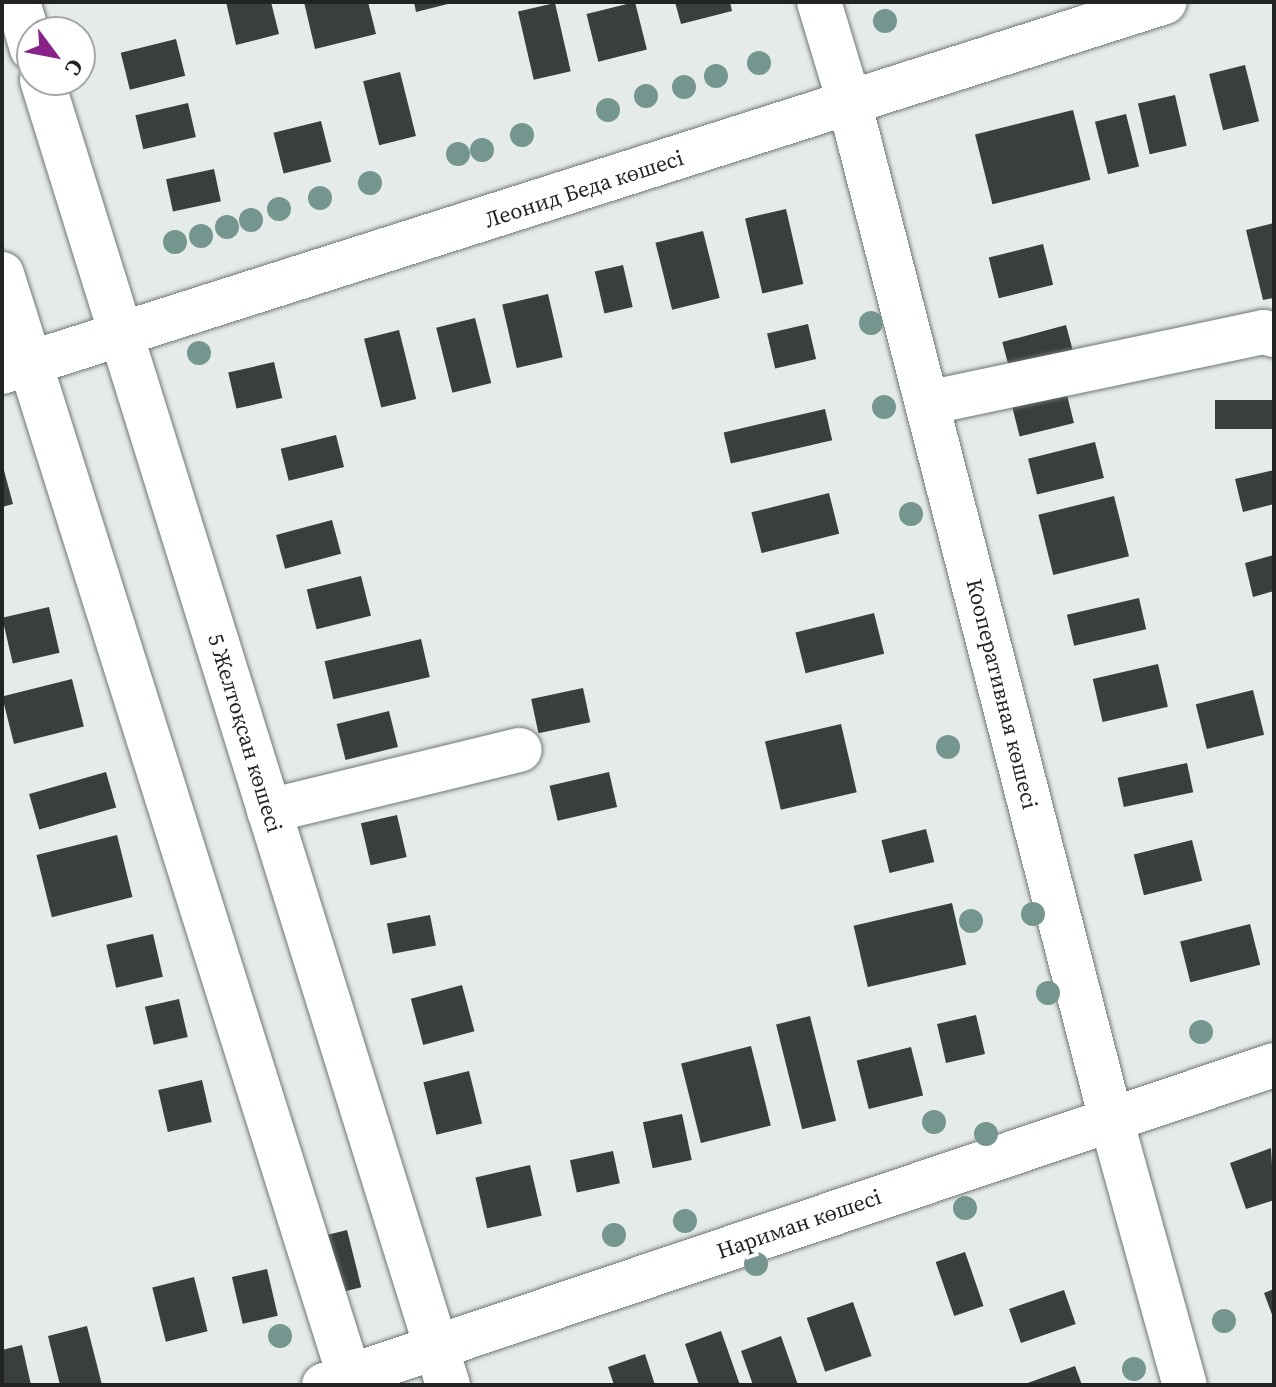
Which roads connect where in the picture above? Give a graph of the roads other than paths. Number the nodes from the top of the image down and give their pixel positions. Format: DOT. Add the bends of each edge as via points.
graph roads {
  1 [pos="819,2"];
  2 [pos="1165,2"];
  3 [pos="47,96"];
  4 [pos="850,105"];
  5 [pos="2,274"];
  6 [pos="121,335"];
  7 [pos="1274,335"];
  8 [pos="16,368"];
  9 [pos="927,403"];
  10 [pos="520,750"];
  11 [pos="269,811"];
  12 [pos="1274,1065"];
  13 [pos="1111,1119"];
  14 [pos="442,1366"];
  15 [pos="342,1382"];
  16 [pos="1185,1385"];
  1 -- 4 [label="street, Кооперативная көшесі"];
  2 -- 4 [label="street, Леонид Беда көшесі"];
  3 -- 6 [label="street, 5 Желтоқсан көшесі"];
  4 -- 6 [label="street, Леонид Беда көшесі"];
  4 -- 9 [label="street, Кооперативная көшесі"];
  5 -- 8 [label="street"];
  6 -- 8 [label="street, Леонид Беда көшесі"];
  6 -- 11 [label="street, 5 Желтоқсан көшесі"];
  7 -- 9 [label="street" via="1264,332"];
  8 -- 15 [label="street"];
  9 -- 13 [label="street, Кооперативная көшесі"];
  10 -- 11 [label="street"];
  11 -- 14 [label="street, 5 Желтоқсан көшесі"];
  12 -- 13 [label="street, Нариман көшесі"];
  13 -- 14 [label="street, Нариман көшесі"];
  13 -- 16 [label="street, Кооперативная көшесі"];
  14 -- 15 [label="street, Нариман көшесі"];
}
